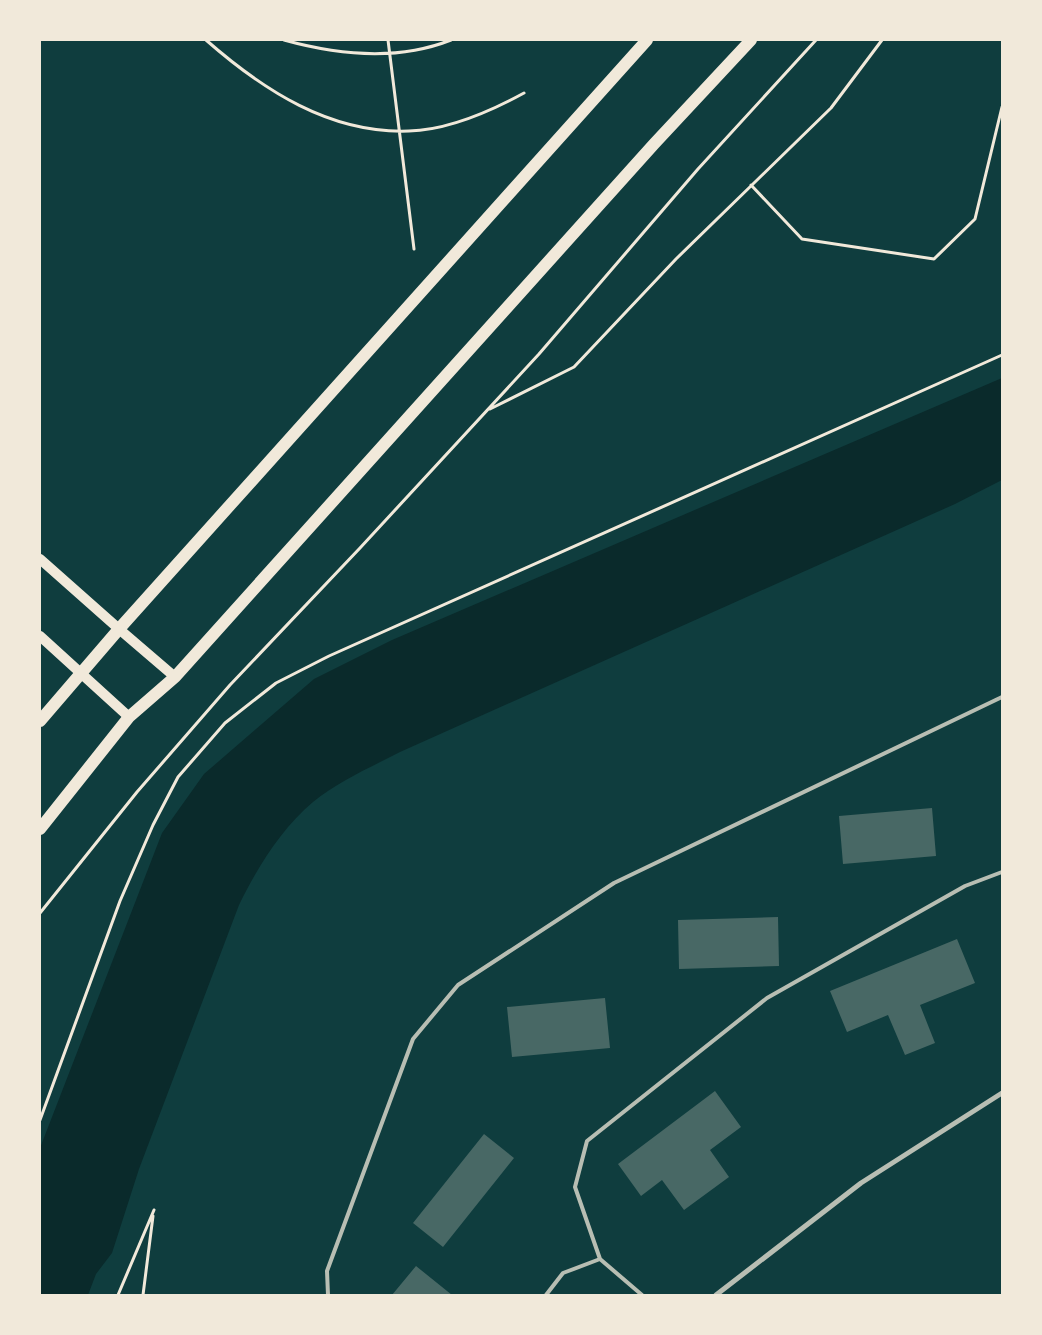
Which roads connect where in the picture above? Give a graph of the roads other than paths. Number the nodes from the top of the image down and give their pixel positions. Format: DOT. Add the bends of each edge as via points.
graph roads {
  1 [pos="647,40"];
  2 [pos="751,40"];
  3 [pos="40,559"];
  4 [pos="118,629"];
  5 [pos="40,636"];
  6 [pos="82,672"];
  7 [pos="176,677"];
  8 [pos="1002,697"];
  9 [pos="129,717"];
  10 [pos="40,721"];
  11 [pos="40,829"];
  12 [pos="1002,872"];
  13 [pos="1002,1093"];
  14 [pos="600,1259"];
  15 [pos="328,1295"];
  16 [pos="546,1295"];
  17 [pos="642,1295"];
  18 [pos="716,1295"];
  1 -- 4 [label="main road"];
  2 -- 7 [label="main road"];
  3 -- 4 [label="main road"];
  4 -- 6 [label="main road"];
  4 -- 7 [label="main road"];
  5 -- 6 [label="main road"];
  6 -- 9 [label="main road"];
  6 -- 10 [label="main road"];
  7 -- 9 [label="main road"];
  8 -- 15 [label="lane" via="614,883 458,985 413,1039 327,1271"];
  9 -- 11 [label="main road"];
  12 -- 14 [label="lane" via="965,886 767,998 587,1141 574,1187"];
  13 -- 18 [label="street" via="861,1183"];
  14 -- 16 [label="lane" via="563,1273"];
  14 -- 17 [label="lane"];
}
